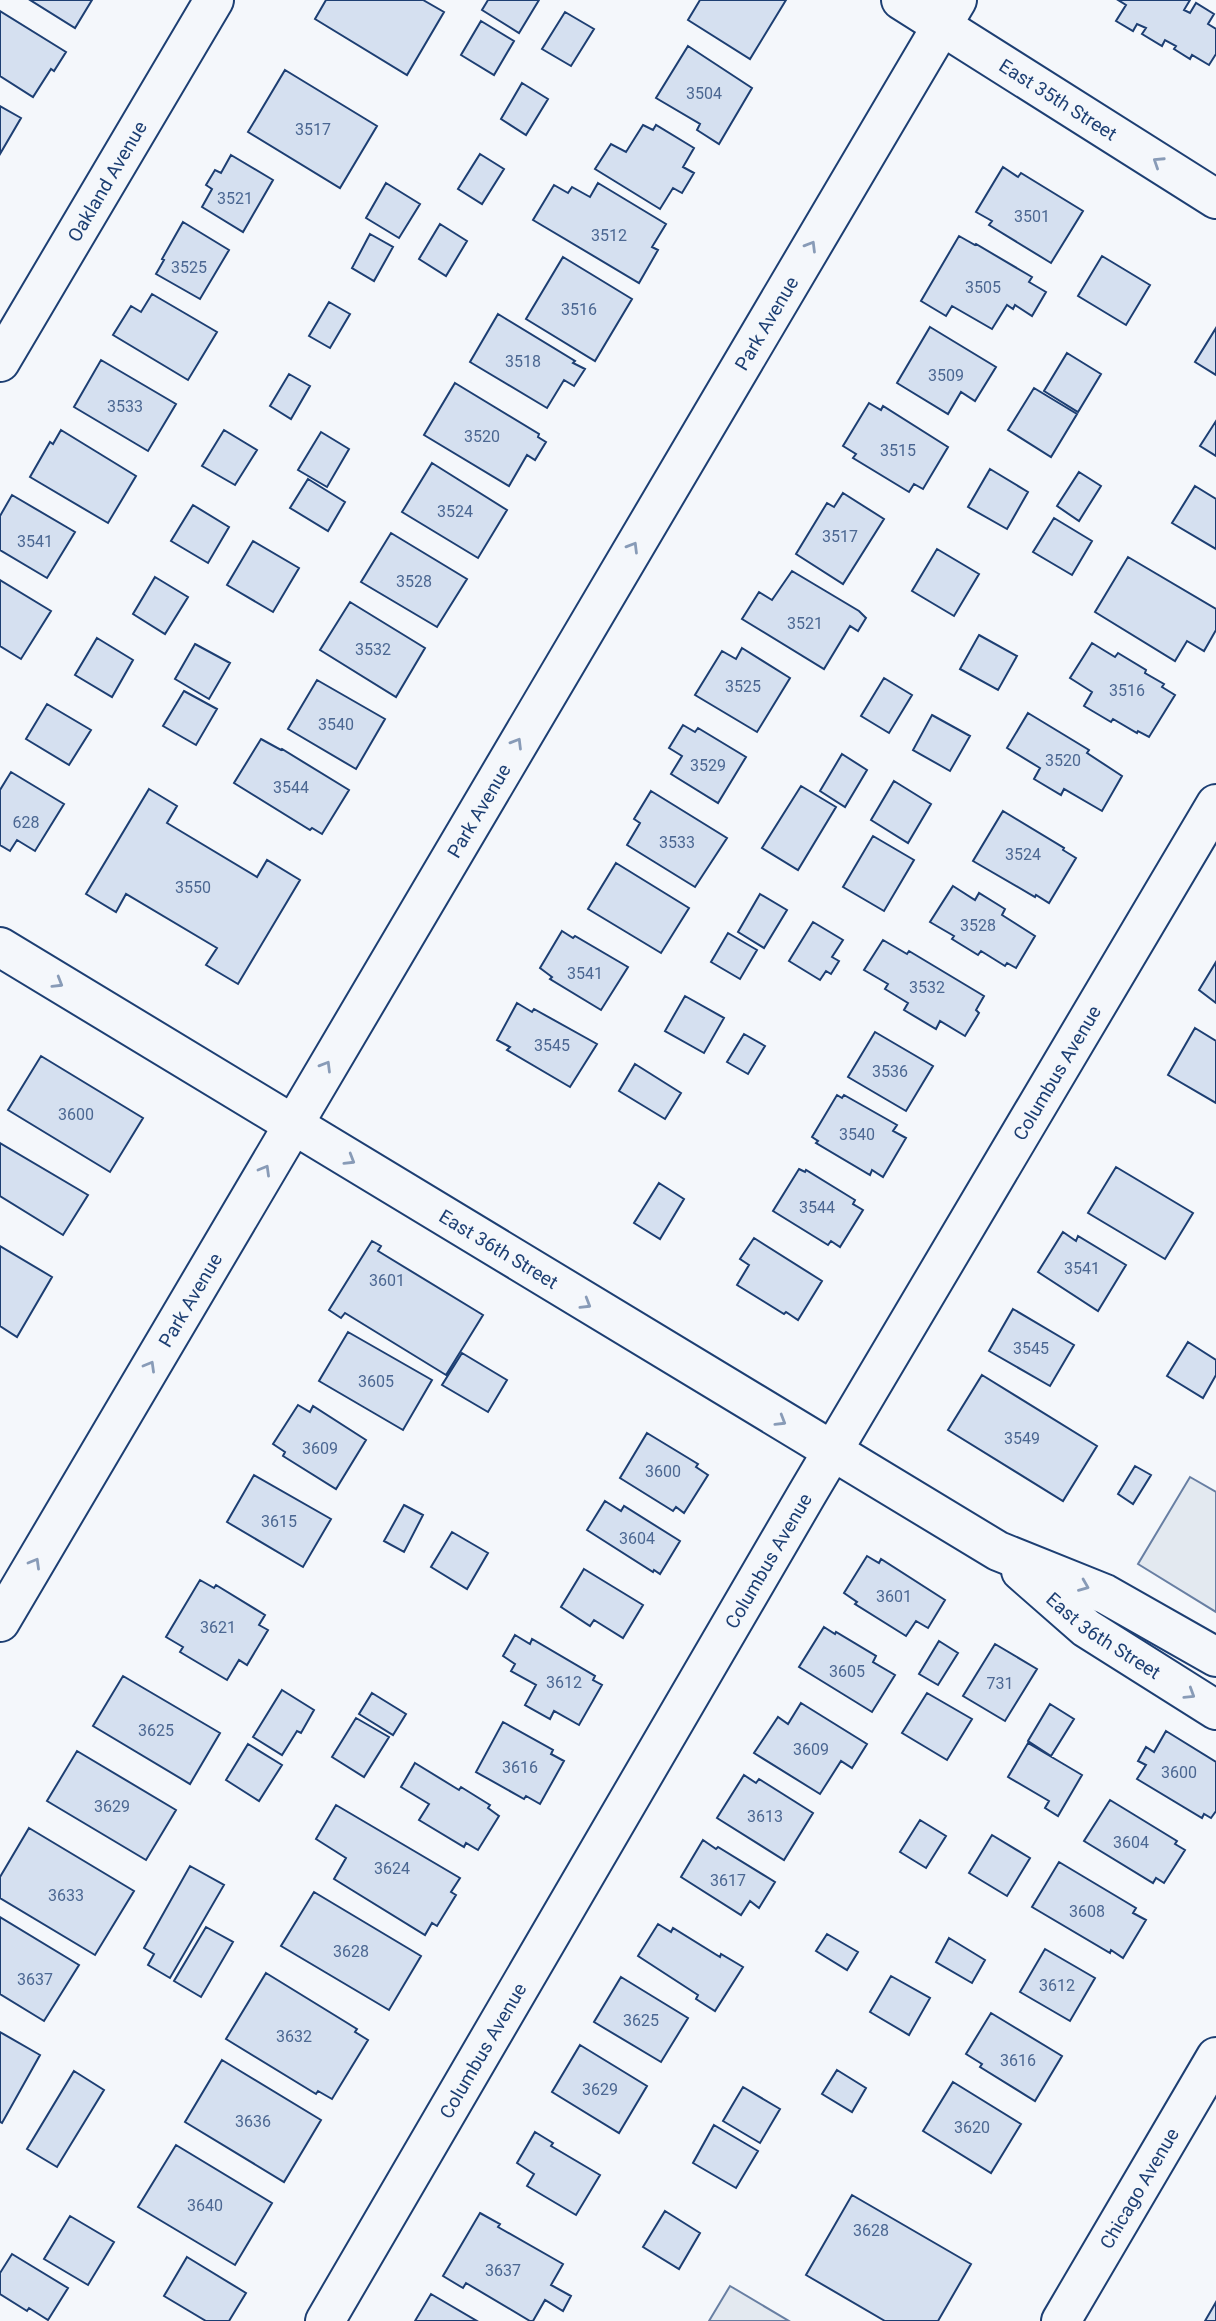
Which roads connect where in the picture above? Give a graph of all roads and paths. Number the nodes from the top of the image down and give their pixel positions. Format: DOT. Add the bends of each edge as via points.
graph roads {
  1 [pos="214,0"];
  2 [pos="901,0"];
  3 [pos="949,12"];
  4 [pos="1216,199"];
  5 [pos="0,362"];
  6 [pos="1216,804"];
  7 [pos="0,947"];
  8 [pos="292,1124"];
  9 [pos="832,1452"];
  10 [pos="998,1551"];
  11 [pos="0,1622"];
  12 [pos="1216,1657"];
  13 [pos="1216,1710"];
  14 [pos="1216,2057"];
  15 [pos="325,2321"];
  16 [pos="1061,2321"];
  1 -- 5 [label="street, Oakland Avenue"];
  2 -- 3 [label="street, East 35th Street"];
  4 -- 3 [label="street, East 35th Street, one-way"];
  8 -- 3 [label="street, Park Avenue, one-way"];
  6 -- 9 [label="street, Columbus Avenue"];
  7 -- 8 [label="street, East 36th Street, one-way"];
  8 -- 9 [label="street, East 36th Street, one-way"];
  11 -- 8 [label="street, Park Avenue, one-way"];
  9 -- 10 [label="street, East 36th Street"];
  9 -- 15 [label="street, Columbus Avenue"];
  10 -- 12 [label="street, East 36th Street, one-way" via="1105,1594"];
  10 -- 13 [label="street, East 36th Street, one-way" via="1086,1628"];
  14 -- 16 [label="street, Chicago Avenue"];
}
